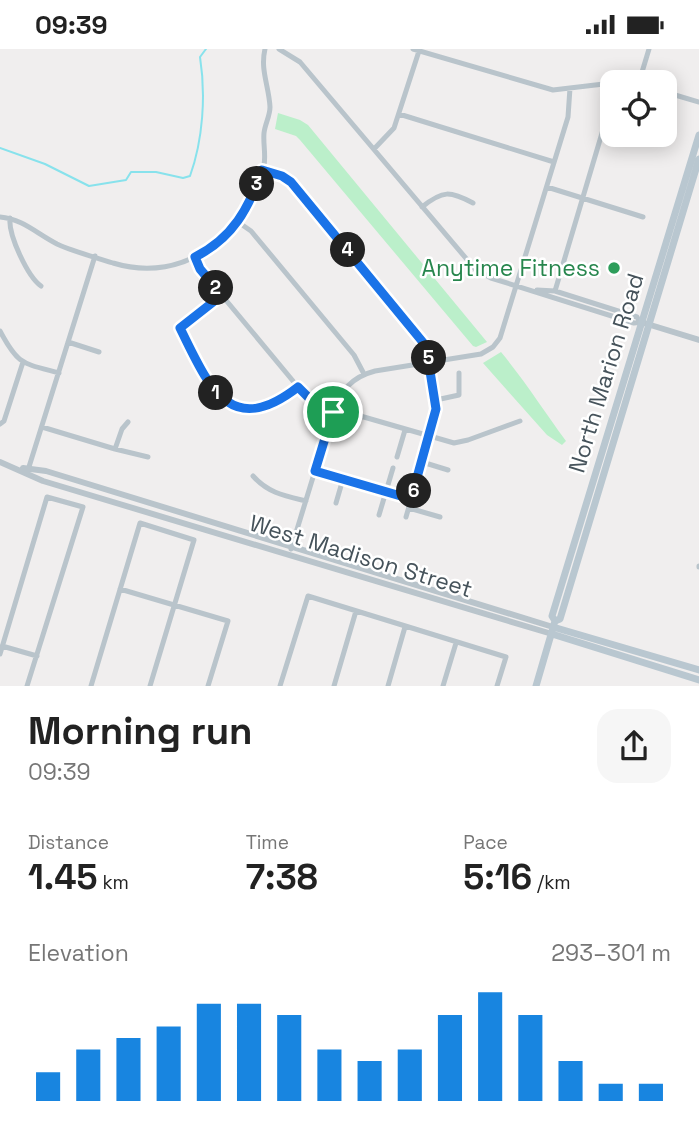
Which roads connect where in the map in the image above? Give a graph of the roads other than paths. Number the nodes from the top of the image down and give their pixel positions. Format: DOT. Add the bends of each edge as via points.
graph roads {
  1 [pos="265,49"];
  2 [pos="279,49"];
  3 [pos="649,49"];
  4 [pos="416,50"];
  5 [pos="643,70"];
  6 [pos="600,85"];
  7 [pos="570,89"];
  8 [pos="677,96"];
  9 [pos="699,102"];
  10 [pos="399,114"];
  11 [pos="699,135"];
  12 [pos="600,140"];
  13 [pos="374,149"];
  14 [pos="699,159"];
  15 [pos="554,162"];
  16 [pos="262,170"];
  17 [pos="547,187"];
  18 [pos="583,198"];
  19 [pos="473,203"];
  20 [pos="422,207"];
  21 [pos="643,216"];
  22 [pos="0,217"];
  23 [pos="10,218"];
  24 [pos="238,222"];
  25 [pos="95,256"];
  26 [pos="195,257"];
  27 [pos="517,285"];
  28 [pos="41,286"];
  29 [pos="533,290"];
  30 [pos="555,291"];
  31 [pos="222,295"];
  32 [pos="643,322"];
  33 [pos="0,331"];
  34 [pos="699,341"];
  35 [pos="68,342"];
  36 [pos="99,352"];
  37 [pos="23,362"];
  38 [pos="430,362"];
  39 [pos="59,373"];
  40 [pos="459,373"];
  41 [pos="364,374"];
  42 [pos="298,387"];
  43 [pos="436,400"];
  44 [pos="333,412"];
  45 [pos="350,413"];
  46 [pos="520,421"];
  47 [pos="128,422"];
  48 [pos="0,424"];
  49 [pos="42,427"];
  50 [pos="405,430"];
  51 [pos="430,438"];
  52 [pos="115,449"];
  53 [pos="148,457"];
  54 [pos="397,457"];
  55 [pos="0,462"];
  56 [pos="422,462"];
  57 [pos="393,468"];
  58 [pos="448,470"];
  59 [pos="28,471"];
  60 [pos="315,471"];
  61 [pos="253,476"];
  62 [pos="344,479"];
  63 [pos="386,492"];
  64 [pos="411,499"];
  65 [pos="306,501"];
  66 [pos="336,503"];
  67 [pos="409,508"];
  68 [pos="379,515"];
  69 [pos="406,517"];
  70 [pos="440,517"];
  71 [pos="292,546"];
  72 [pos="289,555"];
  73 [pos="120,589"];
  74 [pos="175,604"];
  75 [pos="356,611"];
  76 [pos="405,627"];
  77 [pos="553,627"];
  78 [pos="456,643"];
  79 [pos="2,646"];
  80 [pos="0,654"];
  81 [pos="37,656"];
  82 [pos="699,670"];
  83 [pos="699,680"];
  84 [pos="27,686"];
  85 [pos="91,686"];
  86 [pos="150,686"];
  87 [pos="208,686"];
  88 [pos="280,686"];
  89 [pos="334,686"];
  90 [pos="388,686"];
  91 [pos="443,686"];
  92 [pos="497,686"];
  93 [pos="536,686"];
  1 -- 16 [label="street" via="263,73 270,110"];
  2 -- 13 [label="street" via="300,62"];
  3 -- 5 [label="street"];
  4 -- 7 [label="street" via="553,90"];
  4 -- 10 [label="street"];
  6 -- 7 [label="street"];
  7 -- 15 [label="street" via="568,117"];
  8 -- 9 [label="street"];
  10 -- 13 [label="street" via="392,132"];
  10 -- 15 [label="street"];
  11 -- 32 [label="main road, North Marion Road"];
  12 -- 18 [label="street"];
  13 -- 20 [label="street"];
  14 -- 32 [label="main road, North Marion Road"];
  15 -- 17 [label="street"];
  16 -- 24 [label="street"];
  16 -- 38 [label="street" via="293,184 420,337"];
  17 -- 18 [label="street"];
  17 -- 27 [label="street"];
  18 -- 21 [label="street"];
  18 -- 30 [label="street"];
  19 -- 20 [label="street" via="445,194"];
  20 -- 27 [label="street" via="470,266"];
  22 -- 23 [label="street"];
  23 -- 25 [label="street" via="55,243"];
  23 -- 28 [label="street" via="12,234 33,281"];
  24 -- 26 [label="street" via="221,241"];
  24 -- 41 [label="street" via="251,231 354,355"];
  25 -- 26 [label="street" via="148,268"];
  25 -- 35 [label="street"];
  26 -- 31 [label="street"];
  27 -- 29 [label="street"];
  27 -- 38 [label="street" via="502,335 493,347 481,354"];
  29 -- 30 [label="street"];
  29 -- 32 [label="street"];
  30 -- 32 [label="street"];
  31 -- 42 [label="street"];
  31 -- 42 [label="street" via="180,328 212,389 231,404 254,408 275,403"];
  32 -- 34 [label="street"];
  32 -- 77 [label="main road, North Marion Road" via="552,616"];
  33 -- 37 [label="street" via="13,355"];
  35 -- 36 [label="street"];
  35 -- 39 [label="street"];
  37 -- 39 [label="street"];
  37 -- 48 [label="street"];
  38 -- 41 [label="street"];
  38 -- 43 [label="street"];
  39 -- 49 [label="street"];
  40 -- 43 [label="street" via="459,395"];
  41 -- 44 [label="street" via="344,388"];
  42 -- 44 [label="street" via="315,404"];
  43 -- 51 [label="street"];
  44 -- 60 [label="street"];
  45 -- 50 [label="street"];
  46 -- 51 [label="street" via="460,442"];
  47 -- 52 [label="street"];
  49 -- 52 [label="street"];
  49 -- 59 [label="street"];
  50 -- 51 [label="street"];
  50 -- 54 [label="street"];
  51 -- 56 [label="street"];
  52 -- 53 [label="street"];
  55 -- 59 [label="street, West Madison Street"];
  56 -- 58 [label="street"];
  56 -- 64 [label="street"];
  57 -- 63 [label="street"];
  59 -- 71 [label="street, West Madison Street" via="46,471"];
  59 -- 72 [label="street, West Madison Street" via="43,481"];
  60 -- 62 [label="street"];
  60 -- 65 [label="street"];
  61 -- 65 [label="street" via="271,492"];
  62 -- 63 [label="street"];
  62 -- 66 [label="street"];
  63 -- 64 [label="street"];
  63 -- 68 [label="street"];
  64 -- 67 [label="street"];
  65 -- 71 [label="street"];
  67 -- 69 [label="street"];
  67 -- 70 [label="street"];
  71 -- 72 [label="street"];
  71 -- 77 [label="street, West Madison Street"];
  72 -- 77 [label="street, West Madison Street"];
  73 -- 74 [label="street"];
  73 -- 74 [label="street" via="139,523 194,540"];
  73 -- 85 [label="street"];
  74 -- 86 [label="street"];
  74 -- 87 [label="street" via="228,621"];
  75 -- 76 [label="street"];
  75 -- 88 [label="street" via="307,596"];
  75 -- 89 [label="street"];
  76 -- 78 [label="street"];
  76 -- 90 [label="street"];
  77 -- 82 [label="main road, West Madison Street"];
  77 -- 83 [label="main road, West Madison Street"];
  77 -- 93 [label="main road, North Marion Road"];
  78 -- 91 [label="street"];
  78 -- 92 [label="street" via="506,657"];
  79 -- 80 [label="street"];
  79 -- 81 [label="street"];
  79 -- 81 [label="street" via="47,497 83,507"];
  81 -- 84 [label="street"];
}
